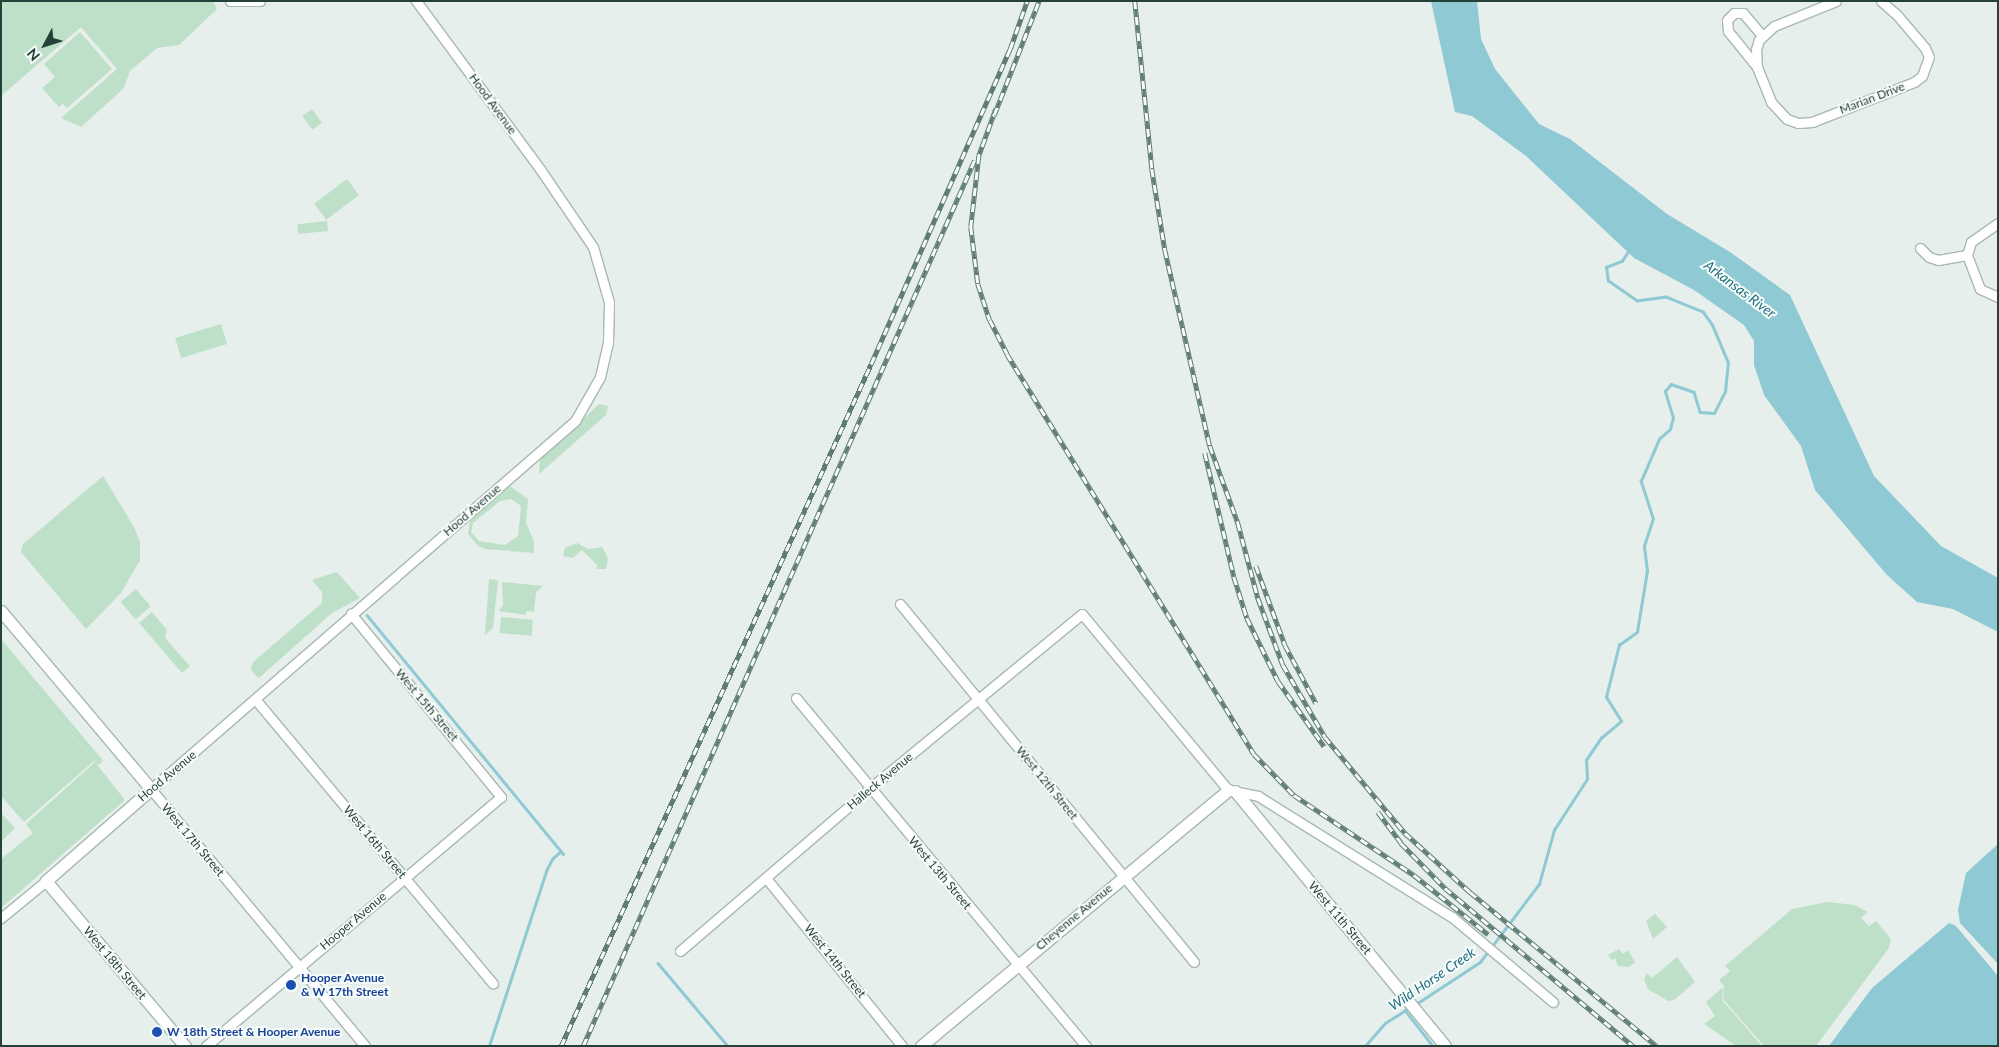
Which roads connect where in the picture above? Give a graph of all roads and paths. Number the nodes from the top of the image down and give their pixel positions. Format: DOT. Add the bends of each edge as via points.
graph roads {
  1 [pos="230,1"];
  2 [pos="260,1"];
  3 [pos="416,1"];
  4 [pos="1881,1"];
  5 [pos="1832,2"];
  6 [pos="1762,36"];
  7 [pos="1757,67"];
  8 [pos="1998,223"];
  9 [pos="1920,248"];
  10 [pos="1966,255"];
  11 [pos="1998,297"];
  12 [pos="900,604"];
  13 [pos="1,611"];
  14 [pos="351,614"];
  15 [pos="1082,614"];
  16 [pos="796,698"];
  17 [pos="980,699"];
  18 [pos="255,700"];
  19 [pos="870,788"];
  20 [pos="151,789"];
  21 [pos="1232,790"];
  22 [pos="501,797"];
  23 [pos="1123,876"];
  24 [pos="405,878"];
  25 [pos="766,878"];
  26 [pos="46,880"];
  27 [pos="1,918"];
  28 [pos="680,951"];
  29 [pos="1194,962"];
  30 [pos="1017,965"];
  31 [pos="298,967"];
  32 [pos="494,984"];
  33 [pos="1554,1002"];
  34 [pos="185,1046"];
  35 [pos="206,1046"];
  36 [pos="364,1046"];
  37 [pos="902,1046"];
  38 [pos="921,1046"];
  39 [pos="1086,1046"];
  40 [pos="1445,1046"];
  1 -- 2 [label="street"];
  3 -- 14 [label="street, Hood Avenue" via="540,169 592,247 609,302 608,343 600,377 575,421"];
  4 -- 7 [label="street, Marian Drive" via="1926,48 1928,67 1914,82 1812,122 1798,123 1787,119 1771,102"];
  5 -- 6 [label="street" via="1774,26"];
  6 -- 7 [label="street, Marian Drive" via="1756,49"];
  6 -- 7 [label="street, Marian Drive" via="1743,13 1734,13 1727,20 1728,31"];
  8 -- 10 [label="street" via="1971,242"];
  9 -- 10 [label="street" via="1938,260"];
  10 -- 11 [label="street" via="1980,289"];
  12 -- 17 [label="street, West 12th Street"];
  13 -- 20 [label="street, West 17th Street"];
  14 -- 18 [label="street, Hood Avenue"];
  14 -- 22 [label="street, West 15th Street"];
  15 -- 17 [label="street, Halleck Avenue"];
  15 -- 21 [label="street, West 11th Street"];
  16 -- 19 [label="street, West 13th Street"];
  17 -- 19 [label="street, Halleck Avenue"];
  17 -- 23 [label="street, West 12th Street"];
  18 -- 20 [label="street, Hood Avenue"];
  18 -- 24 [label="street, West 16th Street"];
  19 -- 25 [label="street, Halleck Avenue"];
  19 -- 30 [label="street, West 13th Street"];
  20 -- 26 [label="street, Hood Avenue"];
  20 -- 31 [label="street, West 17th Street"];
  21 -- 23 [label="street, Cheyenne Avenue"];
  21 -- 33 [label="street" via="1258,796 1452,917"];
  21 -- 40 [label="street, West 11th Street"];
  22 -- 24 [label="street, Hooper Avenue"];
  23 -- 29 [label="street, West 12th Street"];
  23 -- 30 [label="street, Cheyenne Avenue"];
  24 -- 31 [label="street, Hooper Avenue"];
  24 -- 32 [label="street, West 16th Street"];
  25 -- 28 [label="street, Halleck Avenue"];
  25 -- 37 [label="street, West 14th Street"];
  26 -- 27 [label="street, Hood Avenue"];
  26 -- 34 [label="street, West 18th Street"];
  30 -- 38 [label="street, Cheyenne Avenue"];
  30 -- 39 [label="street, West 13th Street"];
  31 -- 35 [label="street, Hooper Avenue"];
  31 -- 36 [label="street, West 17th Street"];
}
